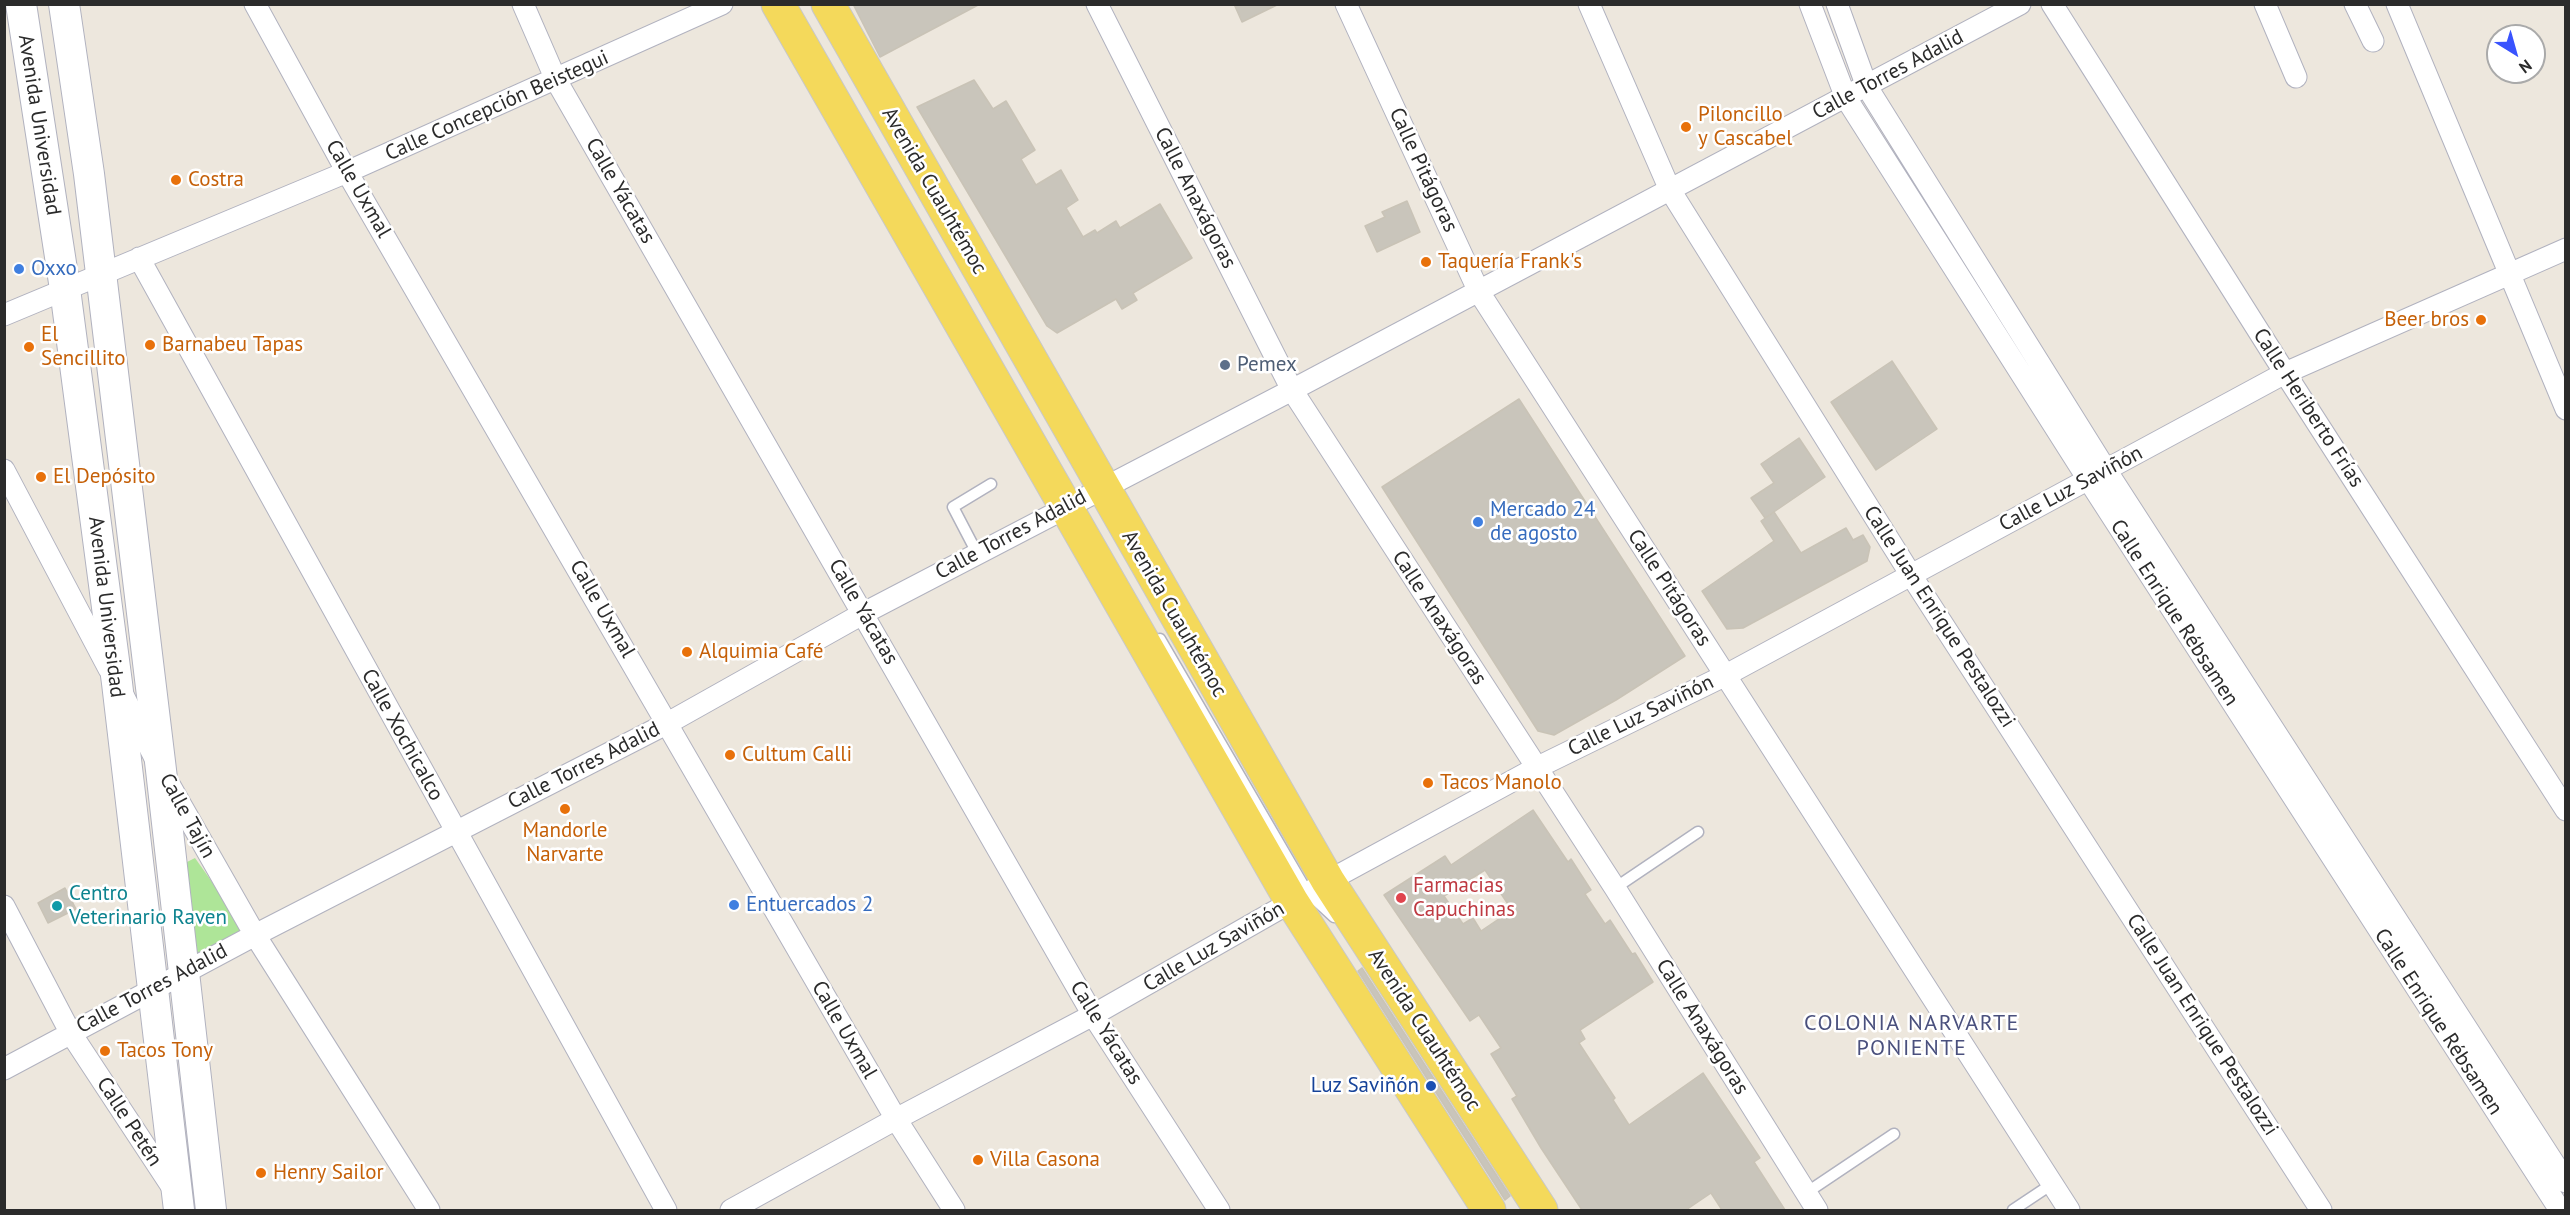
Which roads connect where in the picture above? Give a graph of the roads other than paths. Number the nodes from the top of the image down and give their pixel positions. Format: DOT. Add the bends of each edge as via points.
graph roads {
  1 [pos="64,4"];
  2 [pos="255,4"];
  3 [pos="523,4"];
  4 [pos="722,4"];
  5 [pos="778,4"];
  6 [pos="828,4"];
  7 [pos="1096,4"];
  8 [pos="1346,4"];
  9 [pos="1589,4"];
  10 [pos="1810,4"];
  11 [pos="1837,4"];
  12 [pos="2020,4"];
  13 [pos="2052,4"];
  14 [pos="2265,4"];
  15 [pos="2355,4"];
  16 [pos="2397,4"];
  17 [pos="18,10"];
  18 [pos="2373,41"];
  19 [pos="2296,77"];
  20 [pos="556,80"];
  21 [pos="1867,87"];
  22 [pos="1846,98"];
  23 [pos="347,172"];
  24 [pos="1670,190"];
  25 [pos="2565,249"];
  26 [pos="139,258"];
  27 [pos="2510,273"];
  28 [pos="101,277"];
  29 [pos="65,289"];
  30 [pos="1479,292"];
  31 [pos="4,315"];
  32 [pos="2285,373"];
  33 [pos="1292,390"];
  34 [pos="2565,409"];
  35 [pos="4,470"];
  36 [pos="2097,475"];
  37 [pos="992,484"];
  38 [pos="1081,499"];
  39 [pos="977,553"];
  40 [pos="1911,575"];
  41 [pos="864,613"];
  42 [pos="1152,624"];
  43 [pos="1726,675"];
  44 [pos="117,682"];
  45 [pos="668,723"];
  46 [pos="1536,768"];
  47 [pos="162,770"];
  48 [pos="2565,810"];
  49 [pos="1698,832"];
  50 [pos="456,833"];
  51 [pos="1615,888"];
  52 [pos="1309,892"];
  53 [pos="4,906"];
  54 [pos="1339,924"];
  55 [pos="255,935"];
  56 [pos="183,974"];
  57 [pos="152,989"];
  58 [pos="1093,1015"];
  59 [pos="70,1032"];
  60 [pos="4,1069"];
  61 [pos="896,1119"];
  62 [pos="1894,1134"];
  63 [pos="2565,1182"];
  64 [pos="2052,1184"];
  65 [pos="1812,1202"];
  66 [pos="181,1205"];
  67 [pos="211,1210"];
  68 [pos="429,1210"];
  69 [pos="666,1210"];
  70 [pos="731,1210"];
  71 [pos="954,1210"];
  72 [pos="1219,1210"];
  73 [pos="1489,1210"];
  74 [pos="1498,1210"];
  75 [pos="1540,1210"];
  76 [pos="2013,1210"];
  77 [pos="2069,1210"];
  78 [pos="2321,1210"];
  79 [pos="2560,1210"];
  1 -- 28 [label="main road, Avenida Universidad"];
  2 -- 23 [label="street, Calle Uxmal"];
  3 -- 20 [label="street, Calle Yácatas"];
  4 -- 20 [label="street, Calle Concepción Beistegui"];
  5 -- 38 [label="main road, Avenida Cuauhtémoc"];
  6 -- 38 [label="main road, Avenida Cuauhtémoc"];
  7 -- 33 [label="street, Calle Anaxágoras"];
  8 -- 30 [label="street, Calle Pitágoras"];
  9 -- 24 [label="street, Calle Juan Enrique Pestalozzi"];
  10 -- 22 [label="street, Calle Enrique Rébsamen"];
  11 -- 21 [label="street, Calle Enrique Rébsamen"];
  12 -- 21 [label="street, Calle Torres Adalid"];
  13 -- 32 [label="street, Calle Heriberto Frías"];
  14 -- 19 [label="street"];
  15 -- 18 [label="street"];
  16 -- 27 [label="street"];
  17 -- 29 [label="main road, Avenida Universidad"];
  20 -- 23 [label="street, Calle Concepción Beistegui"];
  20 -- 41 [label="street, Calle Yácatas"];
  21 -- 22 [label="street, Calle Torres Adalid"];
  21 -- 36 [label="street, Calle Enrique Rébsamen"];
  22 -- 24 [label="street, Calle Torres Adalid"];
  22 -- 36 [label="street, Calle Enrique Rébsamen"];
  23 -- 26 [label="street, Calle Concepción Beistegui"];
  23 -- 45 [label="street, Calle Uxmal"];
  24 -- 30 [label="street, Calle Torres Adalid"];
  24 -- 40 [label="street, Calle Juan Enrique Pestalozzi"];
  25 -- 27 [label="street, Calle Luz Saviñón"];
  26 -- 28 [label="street, Calle Concepción Beistegui"];
  26 -- 50 [label="street, Calle Xochicalco"];
  27 -- 32 [label="street, Calle Luz Saviñón"];
  27 -- 34 [label="street"];
  28 -- 29 [label="street, Calle Concepción Beistegui"];
  28 -- 47 [label="main road, Avenida Universidad"];
  29 -- 31 [label="street, Calle Concepción Beistegui"];
  29 -- 44 [label="main road, Avenida Universidad"];
  30 -- 33 [label="street, Calle Torres Adalid"];
  30 -- 43 [label="street, Calle Pitágoras"];
  32 -- 36 [label="street, Calle Luz Saviñón"];
  32 -- 48 [label="street, Calle Heriberto Frías"];
  33 -- 38 [label="street, Calle Torres Adalid"];
  33 -- 46 [label="street, Calle Anaxágoras"];
  35 -- 44 [label="street, Calle Tajín"];
  36 -- 40 [label="street, Calle Luz Saviñón"];
  36 -- 63 [label="street, Calle Enrique Rébsamen"];
  36 -- 79 [label="street, Calle Enrique Rébsamen"];
  37 -- 39 [label="lane" via="952,507"];
  38 -- 39 [label="street, Calle Torres Adalid"];
  38 -- 52 [label="main road, Avenida Cuauhtémoc"];
  39 -- 41 [label="street, Calle Torres Adalid"];
  40 -- 43 [label="street, Calle Luz Saviñón"];
  40 -- 78 [label="street, Calle Juan Enrique Pestalozzi"];
  41 -- 45 [label="street, Calle Torres Adalid"];
  41 -- 58 [label="street, Calle Yácatas"];
  42 -- 52 [label="lane"];
  43 -- 46 [label="street, Calle Luz Saviñón"];
  43 -- 64 [label="street, Calle Pitágoras"];
  44 -- 47 [label="street, Calle Tajín"];
  44 -- 57 [label="main road, Avenida Universidad"];
  45 -- 50 [label="street, Calle Torres Adalid"];
  45 -- 61 [label="street, Calle Uxmal"];
  46 -- 51 [label="street, Calle Anaxágoras"];
  46 -- 52 [label="street, Calle Luz Saviñón"];
  47 -- 55 [label="street, Calle Tajín"];
  47 -- 56 [label="main road, Avenida Universidad"];
  49 -- 51 [label="lane"];
  50 -- 55 [label="street, Calle Torres Adalid"];
  50 -- 69 [label="street, Calle Xochicalco"];
  51 -- 65 [label="street, Calle Anaxágoras"];
  52 -- 54 [label="lane"];
  52 -- 58 [label="street, Calle Luz Saviñón"];
  52 -- 73 [label="main road, Avenida Cuauhtémoc"];
  52 -- 74 [label="lane" via="1315,924"];
  52 -- 75 [label="main road, Avenida Cuauhtémoc"];
  53 -- 59 [label="street, Calle Petén"];
  55 -- 56 [label="street, Calle Torres Adalid"];
  55 -- 68 [label="street, Calle Tajín"];
  56 -- 57 [label="street, Calle Torres Adalid"];
  56 -- 67 [label="main road, Avenida Universidad"];
  57 -- 59 [label="street, Calle Torres Adalid"];
  57 -- 66 [label="main road, Avenida Universidad"];
  58 -- 61 [label="street, Calle Luz Saviñón"];
  58 -- 72 [label="street, Calle Yácatas"];
  59 -- 60 [label="street, Calle Torres Adalid"];
  59 -- 66 [label="street, Calle Petén"];
  61 -- 70 [label="street, Calle Luz Saviñón"];
  61 -- 71 [label="street, Calle Uxmal"];
  62 -- 65 [label="lane"];
  64 -- 76 [label="lane"];
  64 -- 77 [label="street, Calle Pitágoras"];
}
